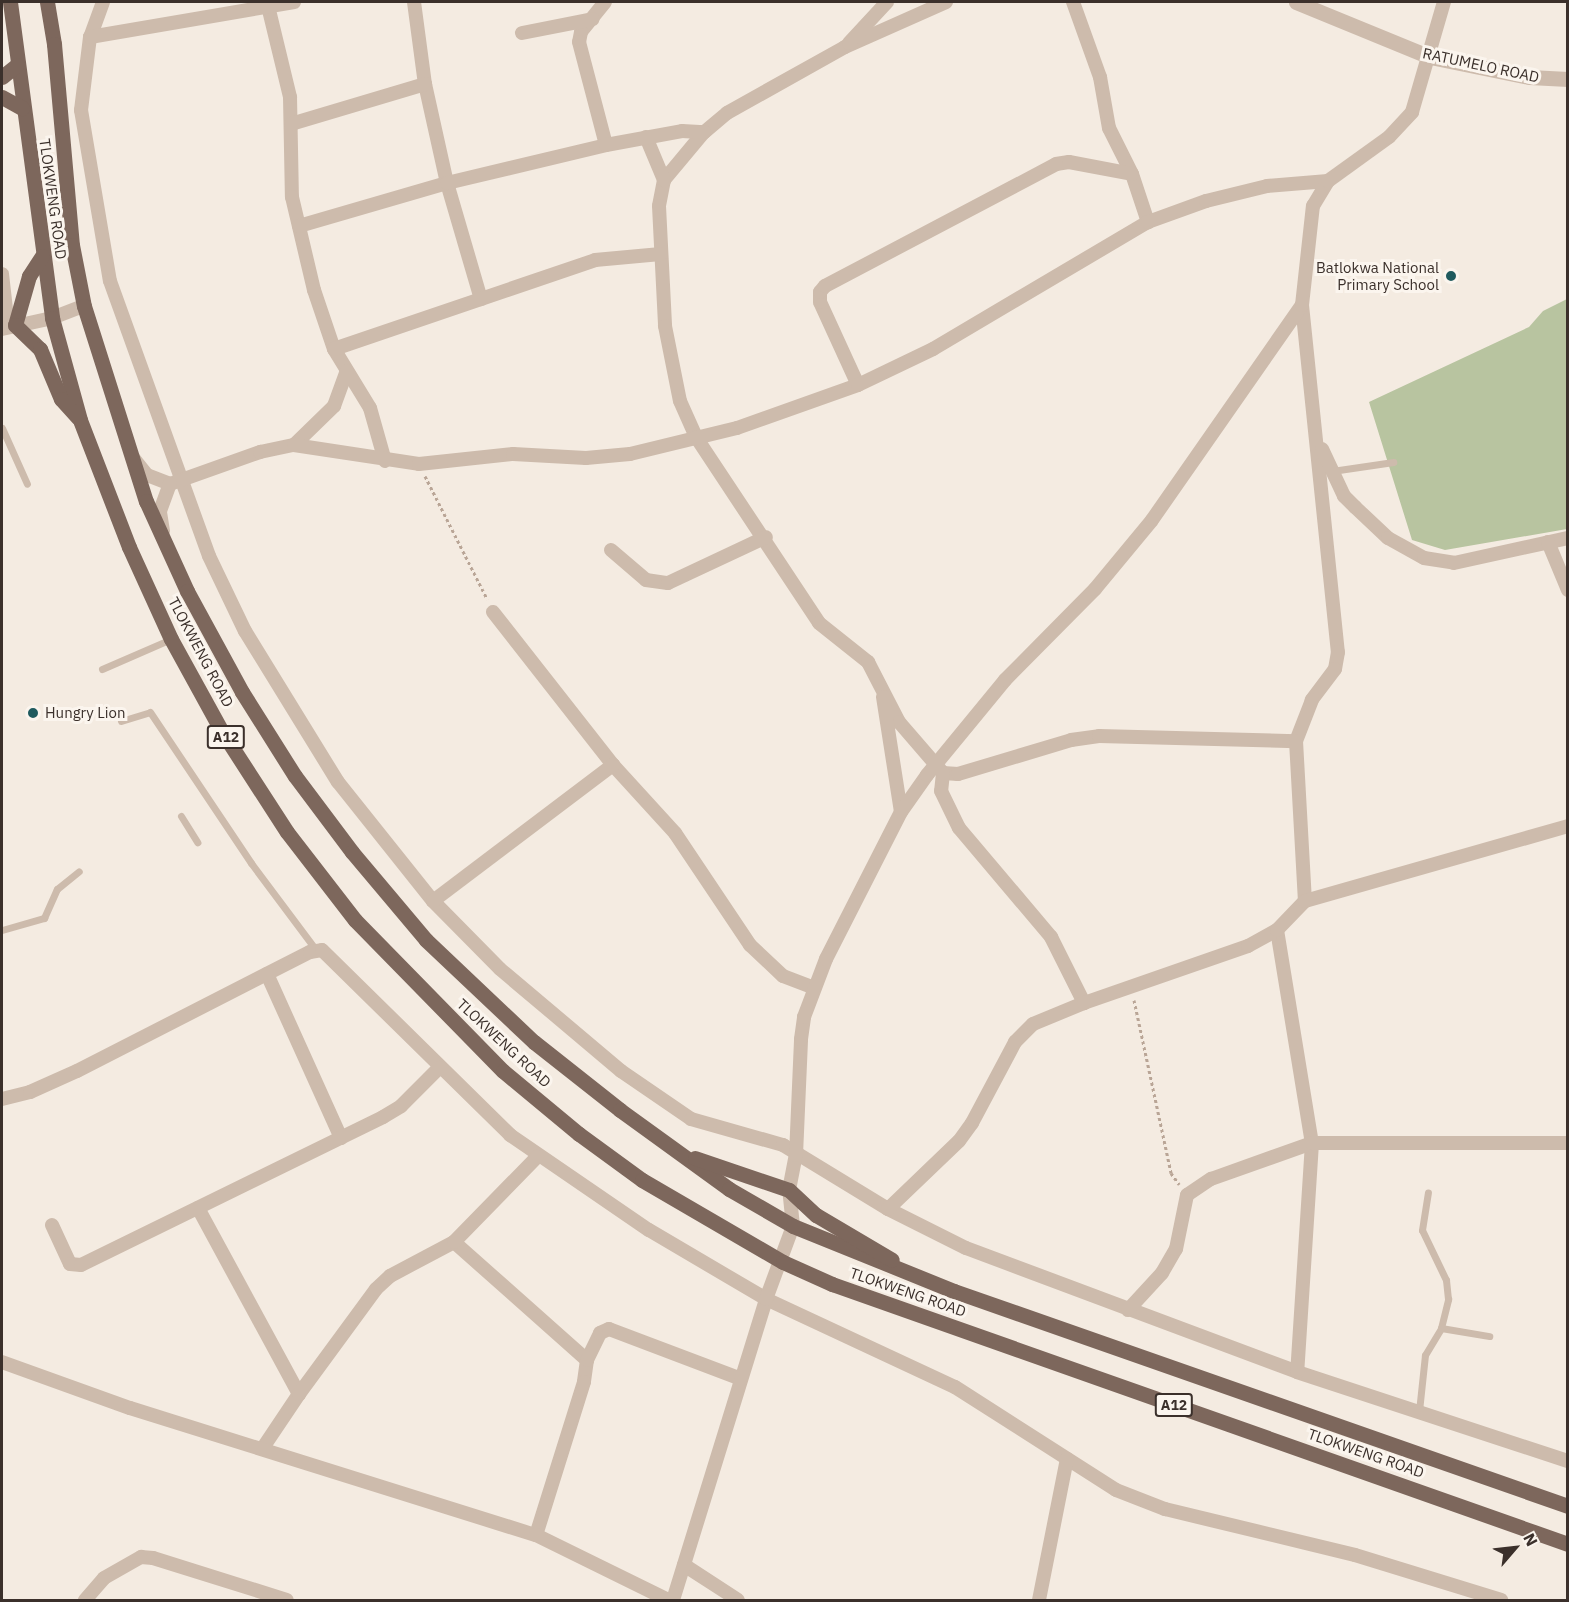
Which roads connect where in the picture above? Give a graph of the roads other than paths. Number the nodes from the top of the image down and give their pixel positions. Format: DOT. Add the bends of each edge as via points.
graph roads {
  1 [pos="10,2"];
  2 [pos="47,2"];
  3 [pos="57,2"];
  4 [pos="103,2"];
  5 [pos="294,2"];
  6 [pos="414,2"];
  7 [pos="605,2"];
  8 [pos="887,2"];
  9 [pos="946,2"];
  10 [pos="1073,2"];
  11 [pos="1296,2"];
  12 [pos="1444,2"];
  13 [pos="268,6"];
  14 [pos="595,18"];
  15 [pos="522,33"];
  16 [pos="90,37"];
  17 [pos="54,44"];
  18 [pos="845,47"];
  19 [pos="1430,57"];
  20 [pos="17,65"];
  21 [pos="2,77"];
  22 [pos="1568,79"];
  23 [pos="425,84"];
  24 [pos="2,98"];
  25 [pos="22,108"];
  26 [pos="291,124"];
  27 [pos="704,132"];
  28 [pos="646,137"];
  29 [pos="606,145"];
  30 [pos="1132,174"];
  31 [pos="664,180"];
  32 [pos="1328,181"];
  33 [pos="447,183"];
  34 [pos="1148,222"];
  35 [pos="299,226"];
  36 [pos="661,254"];
  37 [pos="42,256"];
  38 [pos="2,274"];
  39 [pos="481,298"];
  40 [pos="1302,305"];
  41 [pos="84,306"];
  42 [pos="52,318"];
  43 [pos="8,327"];
  44 [pos="334,349"];
  45 [pos="347,371"];
  46 [pos="858,385"];
  47 [pos="80,420"];
  48 [pos="2,428"];
  49 [pos="1316,434"];
  50 [pos="696,437"];
  51 [pos="126,444"];
  52 [pos="294,445"];
  53 [pos="386,461"];
  54 [pos="1393,462"];
  55 [pos="1332,471"];
  56 [pos="176,483"];
  57 [pos="27,484"];
  58 [pos="766,537"];
  59 [pos="1568,538"];
  60 [pos="1548,542"];
  61 [pos="165,544"];
  62 [pos="611,550"];
  63 [pos="1568,590"];
  64 [pos="493,612"];
  65 [pos="171,639"];
  66 [pos="102,669"];
  67 [pos="882,689"];
  68 [pos="121,721"];
  69 [pos="1296,741"];
  70 [pos="613,765"];
  71 [pos="939,770"];
  72 [pos="900,812"];
  73 [pos="181,816"];
  74 [pos="1568,826"];
  75 [pos="197,842"];
  76 [pos="79,871"];
  77 [pos="433,901"];
  78 [pos="1305,902"];
  79 [pos="2,930"];
  80 [pos="1277,930"];
  81 [pos="316,950"];
  82 [pos="267,974"];
  83 [pos="814,988"];
  84 [pos="1084,1002"];
  85 [pos="439,1068"];
  86 [pos="2,1099"];
  87 [pos="341,1138"];
  88 [pos="1312,1143"];
  89 [pos="1568,1143"];
  90 [pos="680,1152"];
  91 [pos="796,1155"];
  92 [pos="537,1156"];
  93 [pos="789,1190"];
  94 [pos="1428,1192"];
  95 [pos="198,1208"];
  96 [pos="888,1209"];
  97 [pos="52,1225"];
  98 [pos="793,1226"];
  99 [pos="454,1242"];
  100 [pos="783,1262"];
  101 [pos="934,1283"];
  102 [pos="766,1299"];
  103 [pos="1128,1310"];
  104 [pos="1441,1328"];
  105 [pos="1489,1336"];
  106 [pos="587,1360"];
  107 [pos="2,1362"];
  108 [pos="1297,1372"];
  109 [pos="741,1379"];
  110 [pos="298,1394"];
  111 [pos="1419,1411"];
  112 [pos="262,1449"];
  113 [pos="1068,1459"];
  114 [pos="1568,1461"];
  115 [pos="1568,1506"];
  116 [pos="536,1535"];
  117 [pos="1568,1544"];
  118 [pos="684,1565"];
  119 [pos="85,1600"];
  120 [pos="287,1600"];
  121 [pos="668,1600"];
  122 [pos="674,1600"];
  123 [pos="738,1600"];
  124 [pos="1039,1600"];
  125 [pos="1501,1600"];
  1 -- 20 [label="main road, TLOKWENG ROAD / A12"];
  2 -- 17 [label="main road, TLOKWENG ROAD / A12"];
  3 -- 17 [label="main road" via="60,29"];
  4 -- 16 [label="street"];
  5 -- 13 [label="street"];
  6 -- 23 [label="street"];
  7 -- 14 [label="street"];
  8 -- 18 [label="street"];
  9 -- 18 [label="street"];
  10 -- 30 [label="street" via="1100,78 1109,128"];
  11 -- 19 [label="street, RATUMELO ROAD"];
  12 -- 19 [label="street"];
  13 -- 16 [label="street"];
  13 -- 26 [label="street" via="290,98"];
  14 -- 15 [label="street"];
  14 -- 29 [label="street" via="584,28 579,42"];
  16 -- 56 [label="street" via="81,110 110,280"];
  17 -- 41 [label="main road, TLOKWENG ROAD / A12" via="72,245"];
  18 -- 27 [label="street" via="727,113"];
  19 -- 22 [label="street, RATUMELO ROAD" via="1529,77"];
  19 -- 32 [label="street" via="1412,112 1389,137"];
  20 -- 21 [label="main road"];
  20 -- 25 [label="main road, TLOKWENG ROAD / A12"];
  23 -- 26 [label="street"];
  23 -- 33 [label="street"];
  24 -- 25 [label="main road"];
  25 -- 37 [label="main road, TLOKWENG ROAD / A12"];
  26 -- 35 [label="street" via="290,168"];
  27 -- 28 [label="street"];
  27 -- 31 [label="street"];
  28 -- 29 [label="street"];
  28 -- 31 [label="street"];
  29 -- 33 [label="street"];
  30 -- 34 [label="street"];
  30 -- 46 [label="street" via="1070,162 1056,164 825,286 820,302"];
  31 -- 36 [label="street"];
  32 -- 34 [label="street" via="1267,186 1206,201"];
  32 -- 40 [label="street" via="1313,206"];
  33 -- 35 [label="street"];
  33 -- 39 [label="street"];
  34 -- 46 [label="street" via="933,349"];
  35 -- 44 [label="street"];
  36 -- 39 [label="street" via="595,260"];
  36 -- 50 [label="street" via="670,363"];
  37 -- 42 [label="main road, TLOKWENG ROAD / A12"];
  37 -- 43 [label="main road"];
  38 -- 43 [label="street"];
  39 -- 44 [label="street"];
  40 -- 49 [label="street"];
  40 -- 71 [label="street" via="1152,520 1095,589 1005,680"];
  41 -- 42 [label="street"];
  41 -- 51 [label="main road, TLOKWENG ROAD / A12"];
  42 -- 43 [label="street"];
  42 -- 47 [label="main road, TLOKWENG ROAD / A12"];
  43 -- 47 [label="main road" via="39,349 61,399"];
  44 -- 45 [label="street"];
  45 -- 52 [label="street" via="334,406"];
  45 -- 53 [label="street" via="370,408"];
  46 -- 50 [label="street" via="781,415"];
  47 -- 65 [label="main road, TLOKWENG ROAD / A12" via="129,548"];
  48 -- 57 [label="lane"];
  49 -- 55 [label="street"];
  49 -- 69 [label="street" via="1338,652 1335,669 1312,700"];
  50 -- 53 [label="street" via="630,454 597,457 513,454 418,464"];
  50 -- 58 [label="street"];
  51 -- 56 [label="street" via="140,470"];
  51 -- 61 [label="main road, TLOKWENG ROAD / A12"];
  52 -- 53 [label="street"];
  52 -- 56 [label="street" via="260,452"];
  54 -- 55 [label="lane"];
  55 -- 60 [label="street" via="1344,496 1388,538 1424,558 1454,563"];
  56 -- 61 [label="street" via="160,511"];
  56 -- 77 [label="street" via="245,631 281,692 338,782"];
  58 -- 62 [label="street" via="668,583 646,580"];
  58 -- 67 [label="street" via="819,623 868,662"];
  59 -- 60 [label="street"];
  60 -- 63 [label="street"];
  61 -- 90 [label="main road, TLOKWENG ROAD / A12" via="242,692 295,776 426,940 534,1042"];
  64 -- 70 [label="street"];
  65 -- 66 [label="lane"];
  65 -- 100 [label="main road, TLOKWENG ROAD / A12" via="221,730 287,832 356,920 410,979 503,1071 579,1134 642,1179"];
  67 -- 71 [label="street" via="899,722"];
  67 -- 72 [label="street"];
  68 -- 81 [label="lane" via="150,712 251,863"];
  69 -- 71 [label="street" via="1099,736 1071,740 958,774"];
  69 -- 78 [label="street"];
  70 -- 77 [label="street"];
  70 -- 83 [label="street" via="675,834 750,945 783,976"];
  71 -- 72 [label="street"];
  71 -- 84 [label="street" via="941,791 959,828 1051,938"];
  72 -- 83 [label="street"];
  73 -- 75 [label="lane"];
  74 -- 78 [label="street"];
  76 -- 79 [label="lane" via="57,889 44,918"];
  77 -- 91 [label="street" via="500,969 621,1071 702,1125 766,1138"];
  78 -- 80 [label="street"];
  80 -- 84 [label="street" via="1248,946"];
  80 -- 88 [label="street"];
  81 -- 82 [label="street"];
  81 -- 85 [label="street" via="329,953"];
  82 -- 86 [label="street" via="77,1071 30,1092"];
  82 -- 87 [label="street"];
  83 -- 91 [label="street" via="801,1039"];
  84 -- 96 [label="street" via="1026,1030 1006,1058 972,1123"];
  85 -- 87 [label="street" via="401,1106"];
  85 -- 92 [label="street" via="484,1113"];
  87 -- 95 [label="street"];
  88 -- 89 [label="street"];
  88 -- 103 [label="street" via="1211,1179 1187,1195 1176,1249 1162,1273"];
  88 -- 108 [label="street"];
  90 -- 93 [label="main road"];
  90 -- 98 [label="main road, TLOKWENG ROAD / A12" via="729,1189"];
  91 -- 93 [label="street"];
  91 -- 96 [label="street"];
  92 -- 99 [label="street"];
  92 -- 102 [label="street"];
  93 -- 98 [label="street"];
  93 -- 101 [label="main road" via="816,1215"];
  94 -- 104 [label="lane" via="1422,1230 1446,1280 1447,1313"];
  95 -- 97 [label="street" via="75,1267"];
  95 -- 110 [label="street"];
  96 -- 103 [label="street" via="1006,1265"];
  98 -- 100 [label="street"];
  98 -- 101 [label="main road, TLOKWENG ROAD / A12"];
  99 -- 106 [label="street"];
  99 -- 110 [label="street" via="390,1276 376,1289"];
  100 -- 102 [label="street"];
  100 -- 117 [label="main road, TLOKWENG ROAD / A12" via="844,1288"];
  101 -- 115 [label="main road, TLOKWENG ROAD / A12"];
  102 -- 109 [label="street"];
  102 -- 113 [label="street" via="935,1376"];
  103 -- 108 [label="street"];
  104 -- 105 [label="lane"];
  104 -- 111 [label="lane" via="1425,1355"];
  106 -- 109 [label="street" via="600,1333 609,1329"];
  106 -- 116 [label="street" via="584,1382"];
  107 -- 112 [label="street"];
  108 -- 111 [label="street"];
  109 -- 118 [label="street"];
  110 -- 112 [label="street"];
  111 -- 114 [label="street"];
  112 -- 116 [label="street"];
  113 -- 124 [label="street"];
  113 -- 125 [label="street" via="1116,1490 1166,1509 1355,1555"];
  116 -- 121 [label="street"];
  118 -- 122 [label="street"];
  118 -- 123 [label="street"];
  119 -- 120 [label="street" via="104,1578 141,1557"];
}
